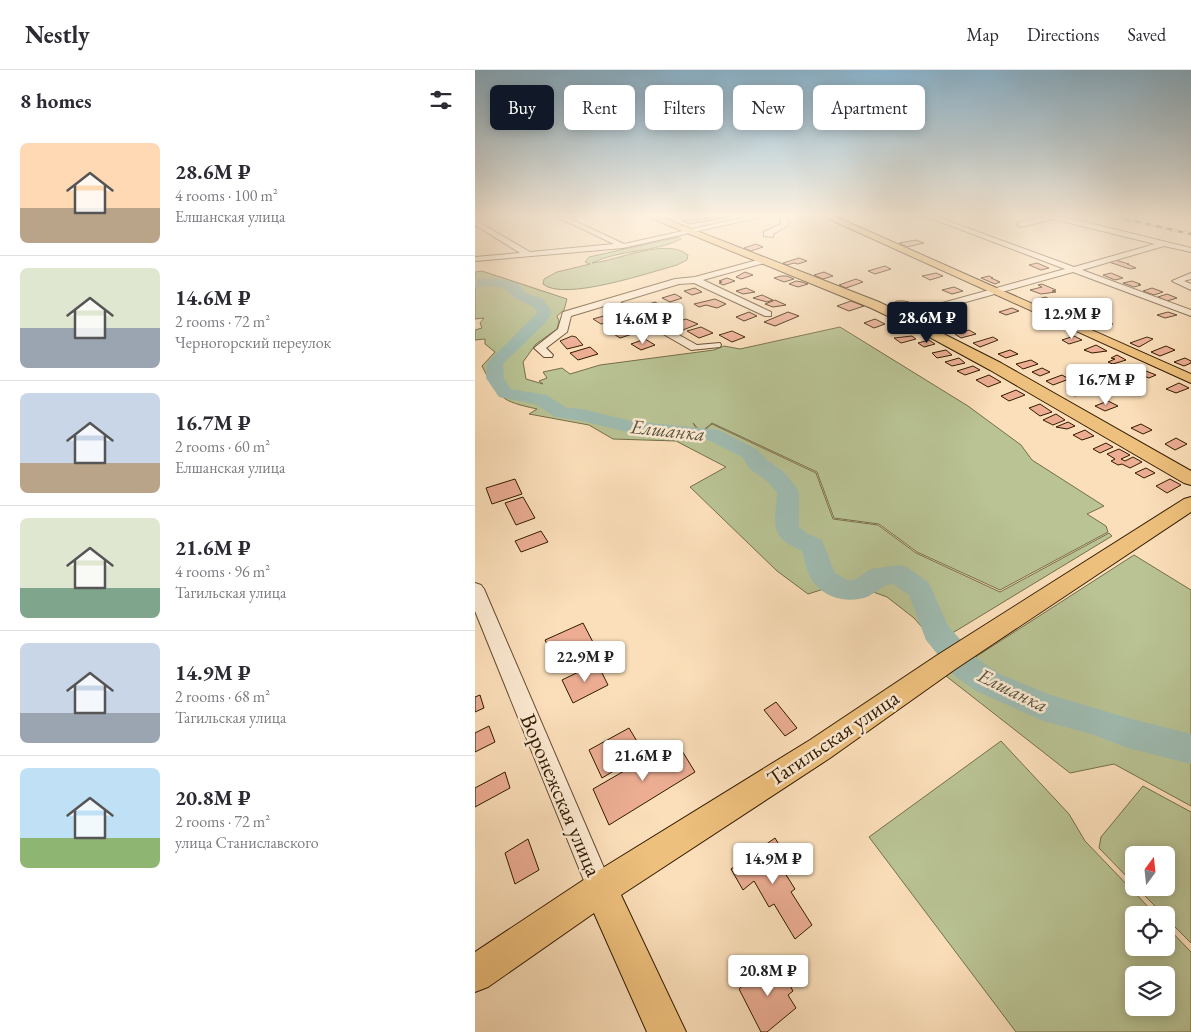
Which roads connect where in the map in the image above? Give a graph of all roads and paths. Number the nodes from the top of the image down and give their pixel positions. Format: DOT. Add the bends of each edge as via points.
graph roads {
  1 [pos="924,260"];
  2 [pos="1049,260"];
  3 [pos="1110,260"];
  4 [pos="761,261"];
  5 [pos="1077,270"];
  6 [pos="1191,276"];
  7 [pos="695,280"];
  8 [pos="1191,287"];
  9 [pos="993,291"];
  10 [pos="612,301"];
  11 [pos="768,314"];
  12 [pos="1191,314"];
  13 [pos="902,317"];
  14 [pos="716,344"];
  15 [pos="548,356"];
  16 [pos="1191,380"];
  17 [pos="1191,479"];
  18 [pos="1191,503"];
  19 [pos="475,589"];
  20 [pos="600,889"];
  21 [pos="475,974"];
  22 [pos="667,1032"];
  1 -- 9 [label="main road"];
  2 -- 5 [label="street"];
  3 -- 5 [label="street"];
  4 -- 7 [label="street"];
  4 -- 13 [label="main road"];
  5 -- 9 [label="street"];
  5 -- 12 [label="street"];
  6 -- 8 [label="street" via="1176,281"];
  7 -- 10 [label="street"];
  7 -- 11 [label="street"];
  9 -- 13 [label="street"];
  9 -- 16 [label="main road"];
  10 -- 14 [label="street" via="695,348"];
  10 -- 15 [label="street" via="566,314 563,330 539,348"];
  13 -- 17 [label="main road"];
  18 -- 20 [label="main road, Тагильская улица" via="945,663 820,749"];
  19 -- 20 [label="street, Воронежская улица"];
  20 -- 21 [label="main road, Тагильская улица"];
  20 -- 22 [label="main road"];
}
